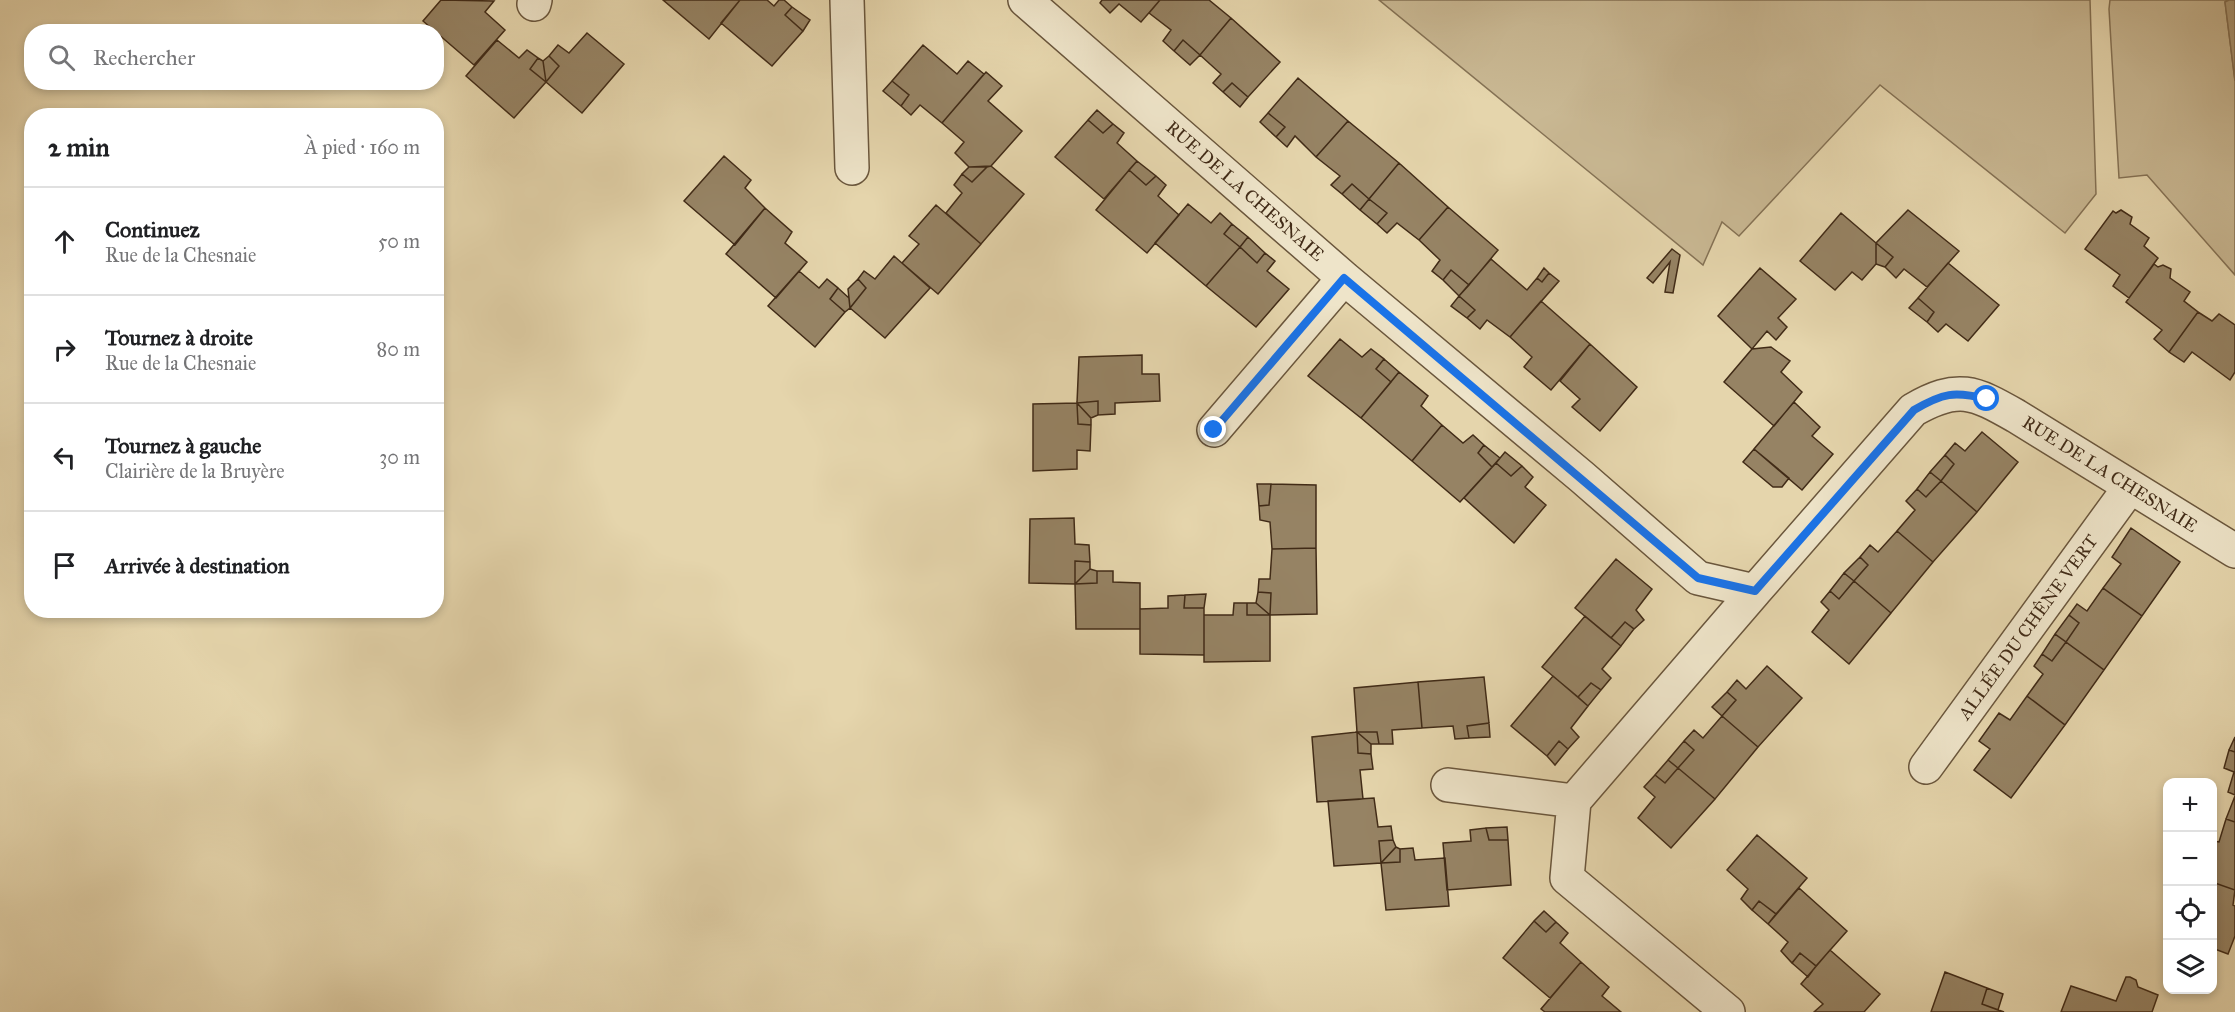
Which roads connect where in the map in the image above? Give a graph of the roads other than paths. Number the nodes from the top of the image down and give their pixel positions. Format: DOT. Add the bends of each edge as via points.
graph roads {
  1 [pos="847,0"];
  2 [pos="1024,0"];
  3 [pos="852,168"];
  4 [pos="1344,278"];
  5 [pos="1214,430"];
  6 [pos="2130,487"];
  7 [pos="2235,551"];
  8 [pos="1755,591"];
  9 [pos="1926,767"];
  10 [pos="1448,785"];
  11 [pos="1574,801"];
  12 [pos="1728,1012"];
  1 -- 3 [label="street"];
  2 -- 4 [label="street, RUE DE LA CHESNAIE"];
  4 -- 5 [label="street"];
  4 -- 8 [label="street, RUE DE LA CHESNAIE" via="1698,578"];
  6 -- 7 [label="street, RUE DE LA CHESNAIE"];
  6 -- 8 [label="street, RUE DE LA CHESNAIE" via="1987,399 1962,393 1935,398 1914,410"];
  6 -- 9 [label="street, ALLÉE DU CHÊNE VERT"];
  8 -- 11 [label="street"];
  10 -- 11 [label="street"];
  11 -- 12 [label="street" via="1567,878"];
}
